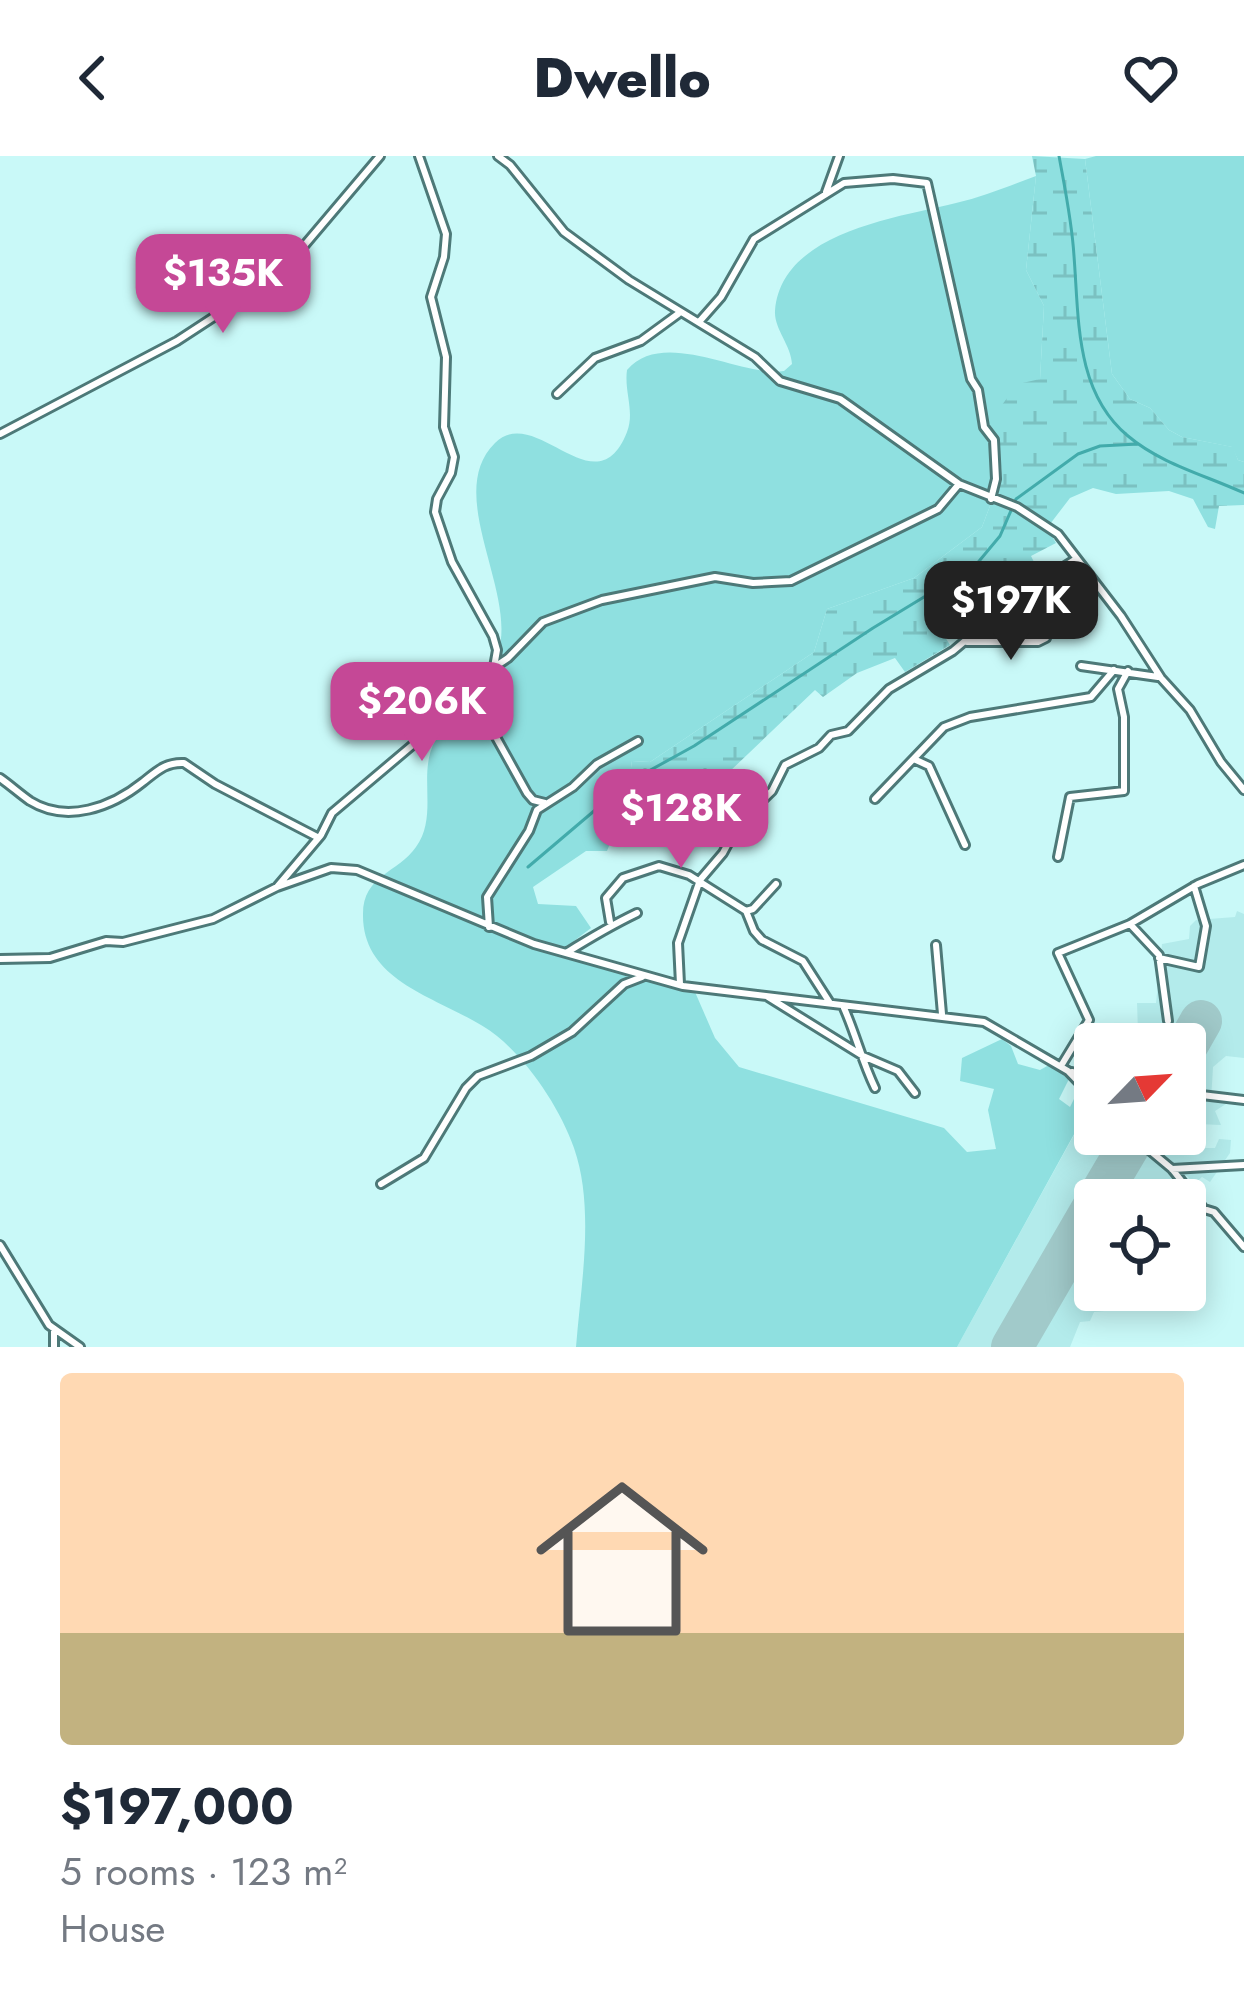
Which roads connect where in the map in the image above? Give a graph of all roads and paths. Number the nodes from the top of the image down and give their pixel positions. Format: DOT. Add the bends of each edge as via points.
graph roads {
  1 [pos="380,156"];
  2 [pos="419,156"];
  3 [pos="498,156"];
  4 [pos="839,156"];
  5 [pos="825,195"];
  6 [pos="714,308"];
  7 [pos="682,314"];
  8 [pos="699,322"];
  9 [pos="712,331"];
  10 [pos="557,394"];
  11 [pos="0,434"];
  12 [pos="958,484"];
  13 [pos="991,499"];
  14 [pos="1076,559"];
  15 [pos="1046,638"];
  16 [pos="964,642"];
  17 [pos="1081,666"];
  18 [pos="494,667"];
  19 [pos="1114,670"];
  20 [pos="1128,670"];
  21 [pos="1161,678"];
  22 [pos="464,690"];
  23 [pos="638,741"];
  24 [pos="916,760"];
  25 [pos="0,778"];
  26 [pos="1244,790"];
  27 [pos="875,799"];
  28 [pos="549,803"];
  29 [pos="317,837"];
  30 [pos="965,845"];
  31 [pos="1058,856"];
  32 [pos="1244,865"];
  33 [pos="700,880"];
  34 [pos="776,884"];
  35 [pos="1194,886"];
  36 [pos="277,887"];
  37 [pos="746,911"];
  38 [pos="637,913"];
  39 [pos="610,922"];
  40 [pos="1130,924"];
  41 [pos="489,927"];
  42 [pos="936,945"];
  43 [pos="566,953"];
  44 [pos="1159,958"];
  45 [pos="0,959"];
  46 [pos="646,976"];
  47 [pos="680,985"];
  48 [pos="764,996"];
  49 [pos="830,1003"];
  50 [pos="844,1008"];
  51 [pos="942,1014"];
  52 [pos="1168,1021"];
  53 [pos="859,1054"];
  54 [pos="1065,1069"];
  55 [pos="1074,1071"];
  56 [pos="1074,1078"];
  57 [pos="875,1088"];
  58 [pos="915,1093"];
  59 [pos="1206,1095"];
  60 [pos="1244,1100"];
  61 [pos="1155,1155"];
  62 [pos="1244,1165"];
  63 [pos="1172,1169"];
  64 [pos="380,1184"];
  65 [pos="0,1245"];
  66 [pos="1244,1247"];
  67 [pos="54,1329"];
  68 [pos="54,1347"];
  69 [pos="80,1347"];
  1 -- 11 [label="street" via="281,273 176,341"];
  2 -- 18 [label="street" via="446,234 431,297 446,357 444,427 454,457 435,512 452,562 494,636"];
  3 -- 7 [label="street" via="564,232"];
  4 -- 5 [label="street"];
  5 -- 6 [label="street" via="754,239"];
  5 -- 13 [label="street" via="854,180 931,187 971,379 994,440"];
  6 -- 8 [label="street"];
  6 -- 9 [label="street"];
  7 -- 8 [label="street"];
  7 -- 10 [label="street" via="595,358"];
  8 -- 9 [label="street"];
  9 -- 12 [label="street" via="782,382 859,410"];
  12 -- 13 [label="street"];
  12 -- 18 [label="street" via="938,509 809,575 756,583 719,576 598,601 543,622"];
  13 -- 14 [label="street" via="1054,530"];
  14 -- 16 [label="street"];
  14 -- 21 [label="street"];
  15 -- 16 [label="street"];
  16 -- 33 [label="street" via="889,688 848,730 790,760"];
  17 -- 19 [label="street"];
  18 -- 22 [label="street"];
  19 -- 20 [label="street"];
  19 -- 24 [label="street" via="1090,697 944,728"];
  20 -- 21 [label="street"];
  20 -- 31 [label="street" via="1118,688 1124,791 1070,797"];
  21 -- 26 [label="street"];
  22 -- 28 [label="street" via="527,793"];
  22 -- 29 [label="street" via="448,715 332,813"];
  23 -- 28 [label="street"];
  24 -- 27 [label="street"];
  24 -- 30 [label="street" via="929,766"];
  25 -- 29 [label="street" via="29,800 69,813 104,806 163,766 184,763"];
  28 -- 41 [label="street" via="537,810 487,897"];
  29 -- 36 [label="street"];
  32 -- 35 [label="street"];
  33 -- 37 [label="street"];
  33 -- 39 [label="street" via="658,866 623,878 606,898"];
  33 -- 47 [label="street" via="678,944"];
  34 -- 37 [label="street"];
  35 -- 40 [label="street"];
  35 -- 44 [label="street" via="1206,926 1199,967"];
  36 -- 41 [label="street" via="341,865"];
  36 -- 45 [label="street" via="213,919 50,958"];
  37 -- 49 [label="street" via="757,936 803,962"];
  38 -- 39 [label="street"];
  39 -- 43 [label="street"];
  40 -- 44 [label="street"];
  40 -- 54 [label="street" via="1058,953 1088,1020"];
  41 -- 43 [label="street"];
  42 -- 51 [label="street"];
  43 -- 46 [label="street"];
  44 -- 52 [label="street"];
  46 -- 47 [label="street"];
  46 -- 64 [label="street" via="624,984 572,1032 478,1076 424,1157"];
  47 -- 48 [label="street"];
  48 -- 49 [label="street"];
  48 -- 53 [label="street"];
  49 -- 50 [label="street"];
  50 -- 51 [label="street"];
  50 -- 53 [label="street"];
  51 -- 54 [label="street" via="983,1022"];
  53 -- 57 [label="street"];
  53 -- 58 [label="street" via="898,1071"];
  54 -- 55 [label="street"];
  54 -- 56 [label="street"];
  59 -- 60 [label="street"];
  61 -- 63 [label="street"];
  62 -- 63 [label="street"];
  63 -- 66 [label="street"];
  65 -- 67 [label="street"];
  67 -- 68 [label="street"];
  67 -- 69 [label="street"];
}
